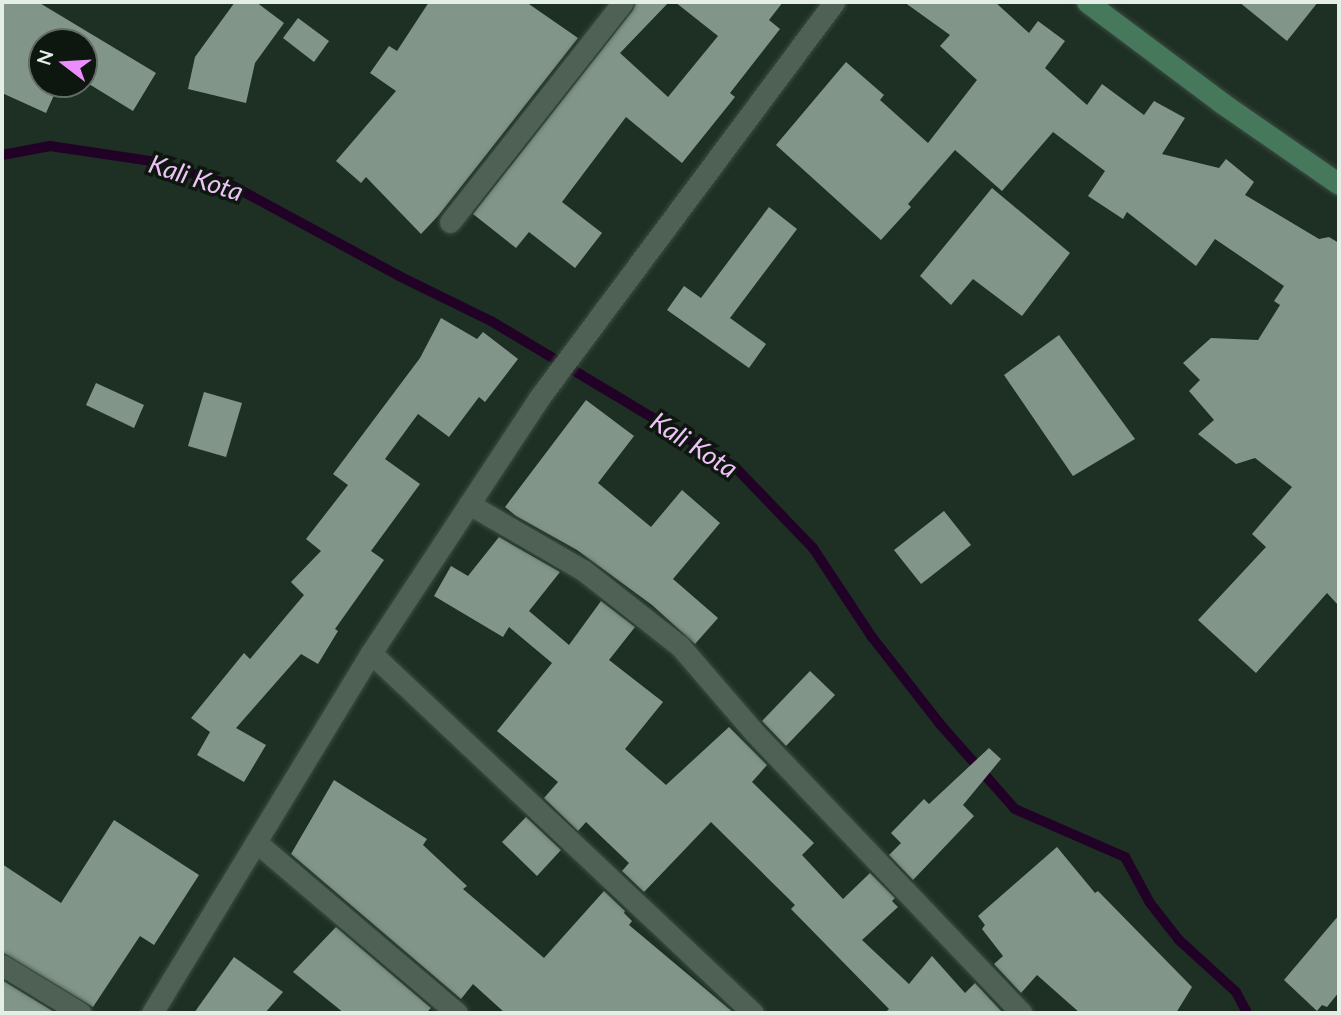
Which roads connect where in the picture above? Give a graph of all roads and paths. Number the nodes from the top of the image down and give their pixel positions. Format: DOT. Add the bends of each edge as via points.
graph roads {
  1 [pos="623,2"];
  2 [pos="834,2"];
  3 [pos="1087,2"];
  4 [pos="1339,184"];
  5 [pos="450,222"];
  6 [pos="469,504"];
  7 [pos="371,653"];
  8 [pos="256,842"];
  9 [pos="2,965"];
  10 [pos="81,1013"];
  11 [pos="152,1013"];
  12 [pos="457,1013"];
  13 [pos="753,1013"];
  14 [pos="1022,1013"];
  1 -- 5 [label="street"];
  2 -- 6 [label="street" via="591,325"];
  3 -- 4 [label="street"];
  6 -- 7 [label="street"];
  6 -- 14 [label="street" via="583,570 680,646 754,732"];
  7 -- 8 [label="street"];
  7 -- 13 [label="street"];
  8 -- 11 [label="street"];
  8 -- 12 [label="street"];
  9 -- 10 [label="street"];
}
